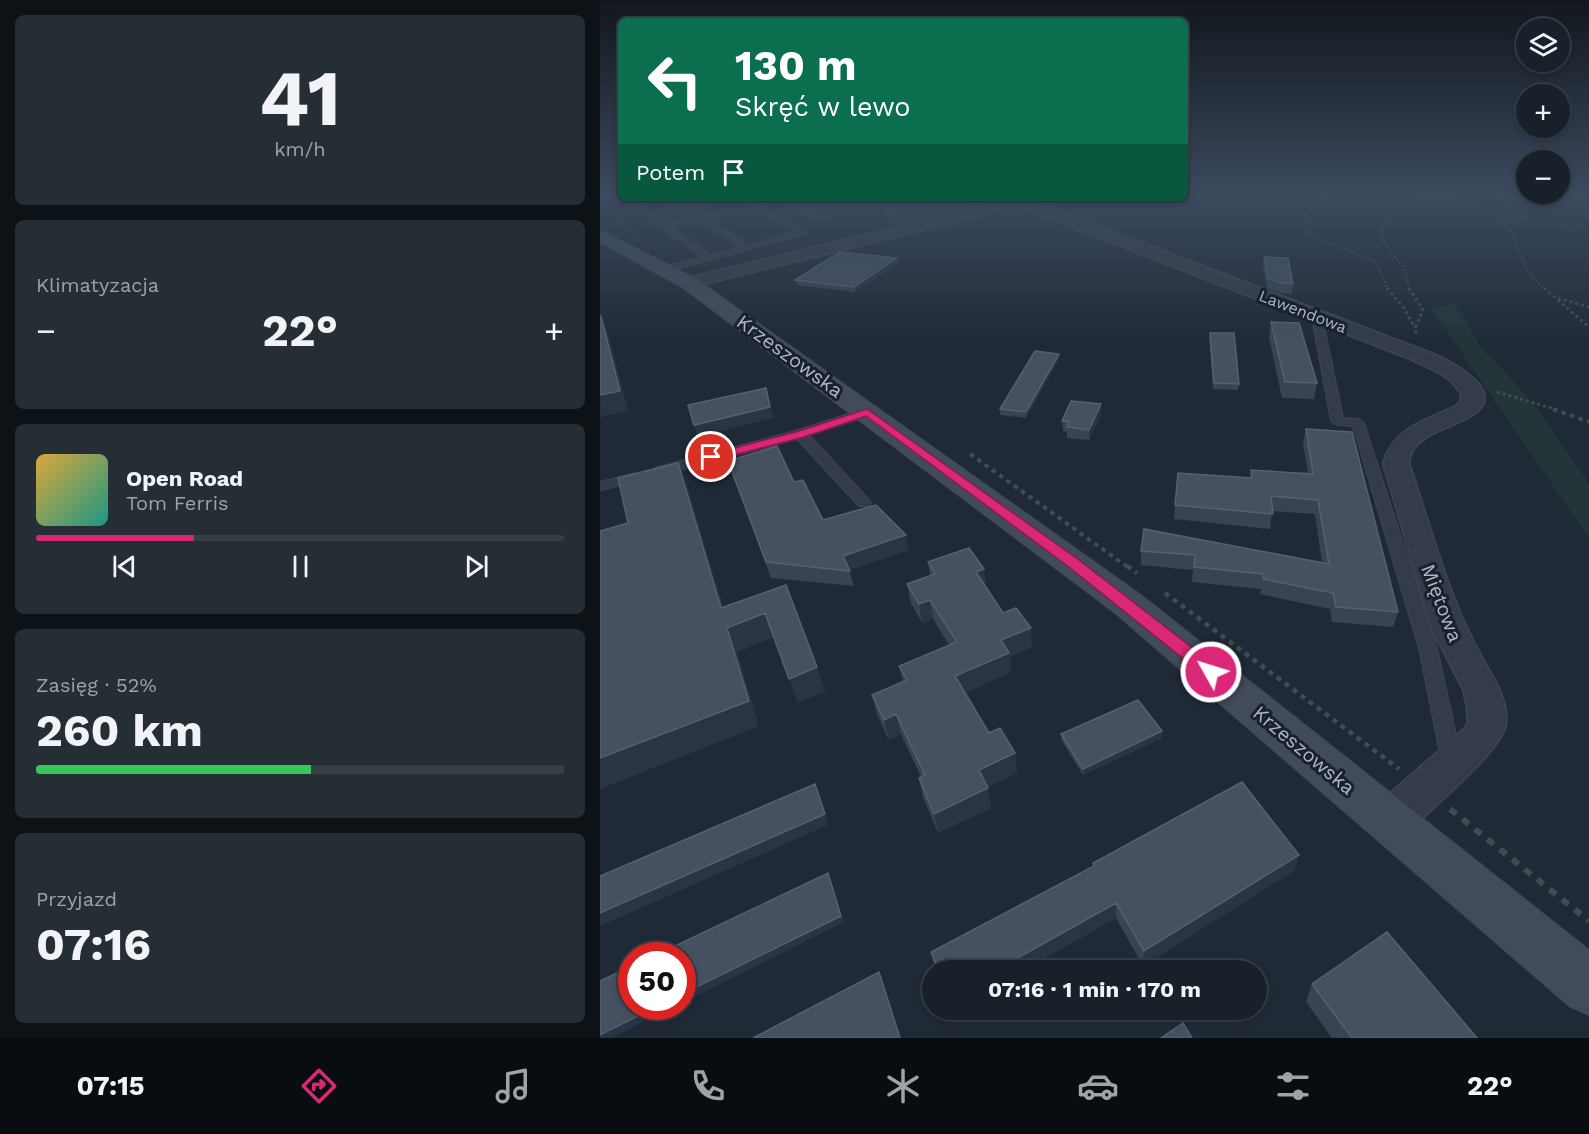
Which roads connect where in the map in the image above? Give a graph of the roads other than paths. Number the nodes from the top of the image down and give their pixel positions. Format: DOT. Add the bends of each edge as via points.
graph roads {
  1 [pos="618,244"];
  2 [pos="691,244"];
  3 [pos="759,244"];
  4 [pos="846,244"];
  5 [pos="1131,244"];
  6 [pos="709,257"];
  7 [pos="666,269"];
  8 [pos="689,283"];
  9 [pos="1317,317"];
  10 [pos="1467,384"];
  11 [pos="867,412"];
  12 [pos="800,434"];
  13 [pos="600,486"];
  14 [pos="864,502"];
  15 [pos="1452,765"];
  16 [pos="1389,821"];
  17 [pos="1589,986"];
  1 -- 7 [label="main road, Krzeszowska"];
  2 -- 6 [label="lane"];
  3 -- 6 [label="lane"];
  4 -- 8 [label="street"];
  5 -- 9 [label="street, Lawendowa"];
  6 -- 7 [label="lane"];
  7 -- 8 [label="main road, Krzeszowska"];
  8 -- 11 [label="main road, Krzeszowska"];
  9 -- 10 [label="street, Lawendowa" via="1451,370"];
  9 -- 15 [label="lane" via="1337,421 1358,423 1428,648"];
  10 -- 15 [label="street, Miętowa" via="1473,396 1468,408 1408,439 1397,452 1396,463 1449,629 1481,689 1486,707 1487,725 1477,741"];
  11 -- 12 [label="lane"];
  11 -- 16 [label="main road, Krzeszowska" via="1128,604"];
  12 -- 13 [label="lane"];
  12 -- 14 [label="lane"];
  15 -- 16 [label="street, Miętowa"];
  16 -- 17 [label="main road, Krzeszowska"];
}
